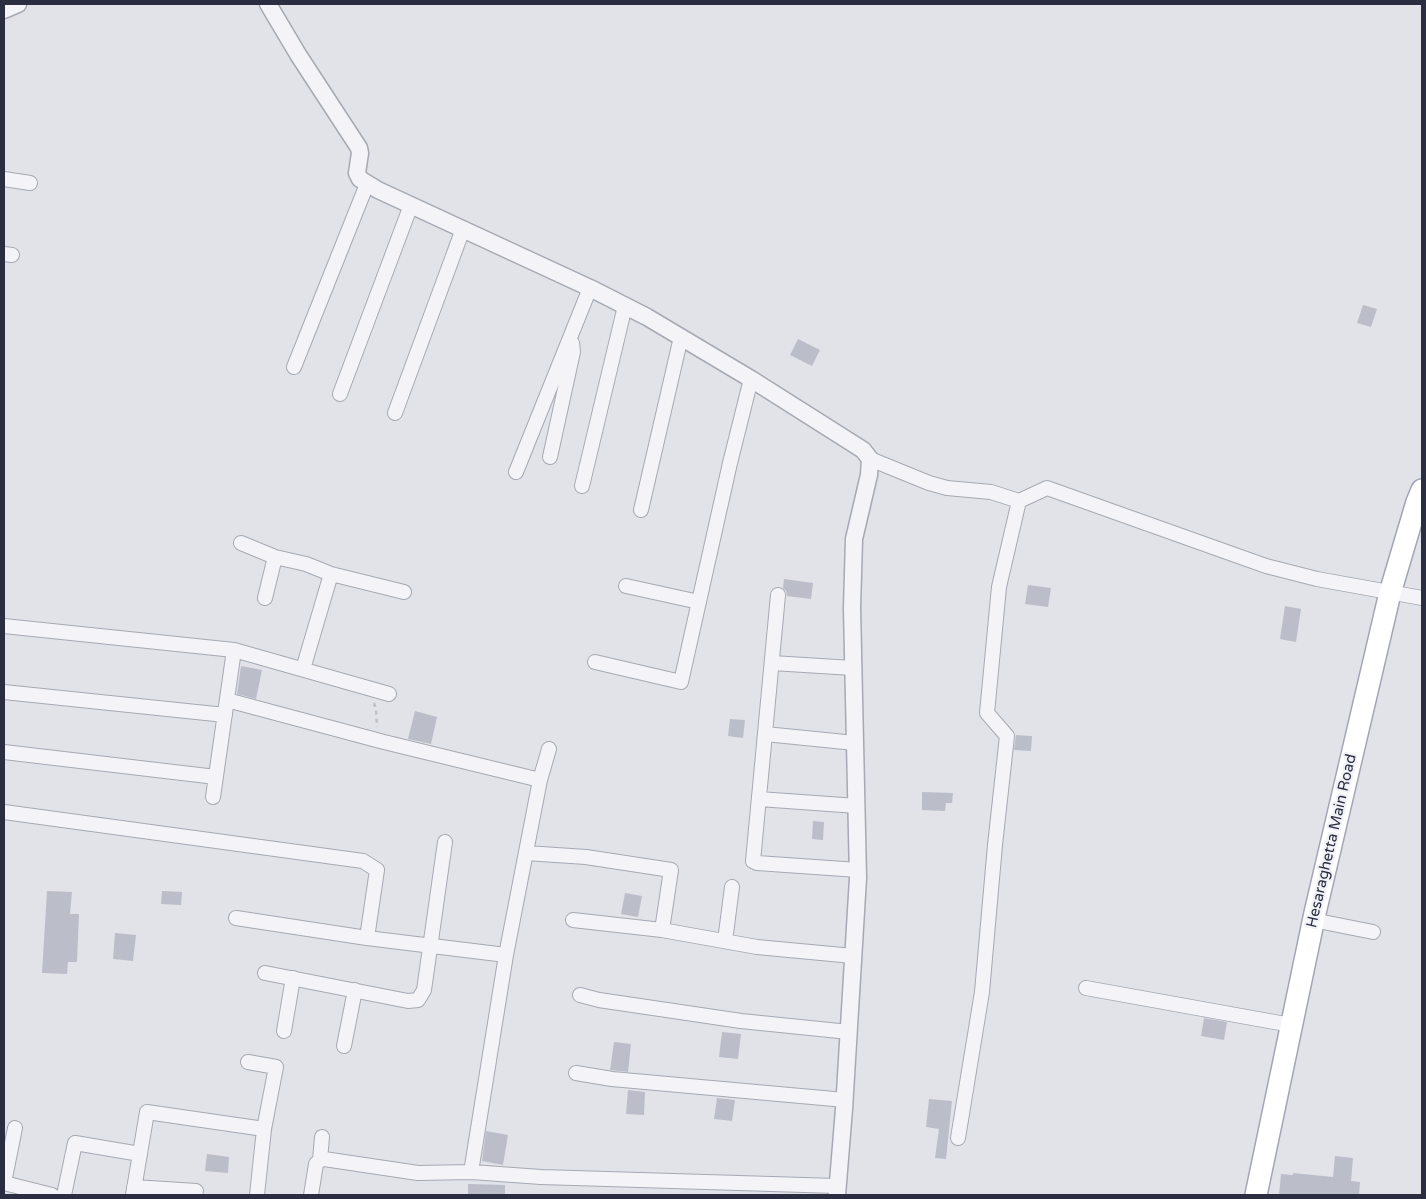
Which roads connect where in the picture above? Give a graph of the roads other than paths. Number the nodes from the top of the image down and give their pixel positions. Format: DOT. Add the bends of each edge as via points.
graph roads {
  1 [pos="18,4"];
  2 [pos="268,4"];
  3 [pos="4,10"];
  4 [pos="4,179"];
  5 [pos="30,183"];
  6 [pos="368,184"];
  7 [pos="411,205"];
  8 [pos="463,229"];
  9 [pos="590,288"];
  10 [pos="625,306"];
  11 [pos="570,337"];
  12 [pos="680,337"];
  13 [pos="294,367"];
  14 [pos="751,380"];
  15 [pos="340,394"];
  16 [pos="395,413"];
  17 [pos="550,457"];
  18 [pos="870,459"];
  19 [pos="516,472"];
  20 [pos="582,486"];
  21 [pos="1422,490"];
  22 [pos="1019,501"];
  23 [pos="641,510"];
  24 [pos="241,542"];
  25 [pos="275,557"];
  26 [pos="331,574"];
  27 [pos="626,586"];
  28 [pos="404,592"];
  29 [pos="1390,592"];
  30 [pos="778,595"];
  31 [pos="265,598"];
  32 [pos="1422,598"];
  33 [pos="699,602"];
  34 [pos="4,626"];
  35 [pos="234,650"];
  36 [pos="595,662"];
  37 [pos="772,662"];
  38 [pos="853,668"];
  39 [pos="303,670"];
  40 [pos="4,692"];
  41 [pos="389,694"];
  42 [pos="227,700"];
  43 [pos="225,715"];
  44 [pos="765,734"];
  45 [pos="854,743"];
  46 [pos="549,749"];
  47 [pos="4,752"];
  48 [pos="216,776"];
  49 [pos="540,780"];
  50 [pos="213,797"];
  51 [pos="759,799"];
  52 [pos="857,806"];
  53 [pos="4,812"];
  54 [pos="445,842"];
  55 [pos="526,852"];
  56 [pos="858,870"];
  57 [pos="732,887"];
  58 [pos="236,918"];
  59 [pos="573,920"];
  60 [pos="1314,920"];
  61 [pos="662,930"];
  62 [pos="1373,932"];
  63 [pos="367,938"];
  64 [pos="726,940"];
  65 [pos="430,946"];
  66 [pos="506,955"];
  67 [pos="853,956"];
  68 [pos="265,972"];
  69 [pos="294,978"];
  70 [pos="1086,988"];
  71 [pos="355,990"];
  72 [pos="580,996"];
  73 [pos="1291,1025"];
  74 [pos="284,1031"];
  75 [pos="849,1032"];
  76 [pos="344,1046"];
  77 [pos="248,1062"];
  78 [pos="576,1073"];
  79 [pos="844,1100"];
  80 [pos="16,1128"];
  81 [pos="264,1129"];
  82 [pos="322,1137"];
  83 [pos="958,1138"];
  84 [pos="140,1154"];
  85 [pos="320,1160"];
  86 [pos="471,1172"];
  87 [pos="4,1183"];
  88 [pos="133,1191"];
  89 [pos="196,1191"];
  90 [pos="837,1191"];
  91 [pos="52,1195"];
  92 [pos="64,1195"];
  93 [pos="257,1195"];
  94 [pos="311,1195"];
  95 [pos="1256,1195"];
  1 -- 3 [label="street"];
  2 -- 6 [label="street" via="359,148 357,174"];
  4 -- 5 [label="street"];
  6 -- 7 [label="street"];
  6 -- 13 [label="street"];
  7 -- 8 [label="street"];
  7 -- 15 [label="street"];
  8 -- 9 [label="street"];
  8 -- 16 [label="street"];
  9 -- 10 [label="street"];
  9 -- 11 [label="street"];
  10 -- 12 [label="street"];
  10 -- 20 [label="street"];
  11 -- 17 [label="street" via="573,352"];
  11 -- 19 [label="street"];
  12 -- 14 [label="street"];
  12 -- 23 [label="street"];
  14 -- 18 [label="street" via="863,450"];
  14 -- 33 [label="street"];
  18 -- 22 [label="street" via="929,483 991,492"];
  18 -- 38 [label="street" via="854,539"];
  21 -- 29 [label="main road, Hesaraghetta Main Road"];
  22 -- 29 [label="street" via="1047,488 1266,566"];
  22 -- 83 [label="street" via="999,586 990,674 987,713 1007,736 983,984"];
  24 -- 25 [label="street"];
  25 -- 26 [label="street"];
  25 -- 31 [label="street"];
  26 -- 28 [label="street"];
  26 -- 39 [label="street"];
  27 -- 33 [label="street"];
  29 -- 32 [label="street"];
  29 -- 60 [label="main road, Hesaraghetta Main Road"];
  30 -- 37 [label="street"];
  33 -- 36 [label="street" via="681,682"];
  34 -- 35 [label="street"];
  35 -- 39 [label="street"];
  35 -- 42 [label="street"];
  37 -- 38 [label="street"];
  37 -- 44 [label="street"];
  38 -- 45 [label="street"];
  39 -- 41 [label="street"];
  40 -- 43 [label="street"];
  42 -- 43 [label="street"];
  42 -- 49 [label="street"];
  43 -- 48 [label="street"];
  44 -- 45 [label="street"];
  44 -- 51 [label="street"];
  45 -- 52 [label="street"];
  46 -- 49 [label="street"];
  47 -- 48 [label="street"];
  48 -- 50 [label="street"];
  49 -- 55 [label="street"];
  51 -- 52 [label="street"];
  51 -- 56 [label="street" via="755,863"];
  52 -- 56 [label="street"];
  53 -- 63 [label="street" via="364,861 377,870"];
  54 -- 65 [label="street"];
  55 -- 61 [label="street" via="671,870"];
  55 -- 66 [label="street"];
  56 -- 67 [label="street"];
  57 -- 64 [label="street"];
  58 -- 63 [label="street"];
  59 -- 61 [label="street"];
  60 -- 62 [label="street"];
  60 -- 73 [label="main road, Hesaraghetta Main Road"];
  61 -- 64 [label="street"];
  63 -- 65 [label="street"];
  64 -- 67 [label="street" via="757,947"];
  65 -- 66 [label="street"];
  65 -- 71 [label="street" via="424,990 418,1000 408,1001"];
  66 -- 86 [label="street"];
  67 -- 75 [label="street"];
  68 -- 69 [label="street"];
  69 -- 71 [label="street"];
  69 -- 74 [label="street"];
  70 -- 73 [label="street"];
  71 -- 76 [label="street"];
  72 -- 75 [label="street" via="741,1021"];
  73 -- 95 [label="main road, Hesaraghetta Main Road"];
  75 -- 79 [label="street"];
  77 -- 81 [label="street" via="276,1067"];
  78 -- 79 [label="street"];
  79 -- 90 [label="street"];
  80 -- 87 [label="street"];
  81 -- 84 [label="street" via="147,1112"];
  81 -- 93 [label="street"];
  82 -- 85 [label="street"];
  84 -- 88 [label="street"];
  84 -- 92 [label="street" via="75,1143"];
  85 -- 86 [label="street" via="418,1173"];
  85 -- 94 [label="street" via="316,1164"];
  86 -- 90 [label="street"];
  87 -- 91 [label="street"];
  88 -- 89 [label="street"];
}
